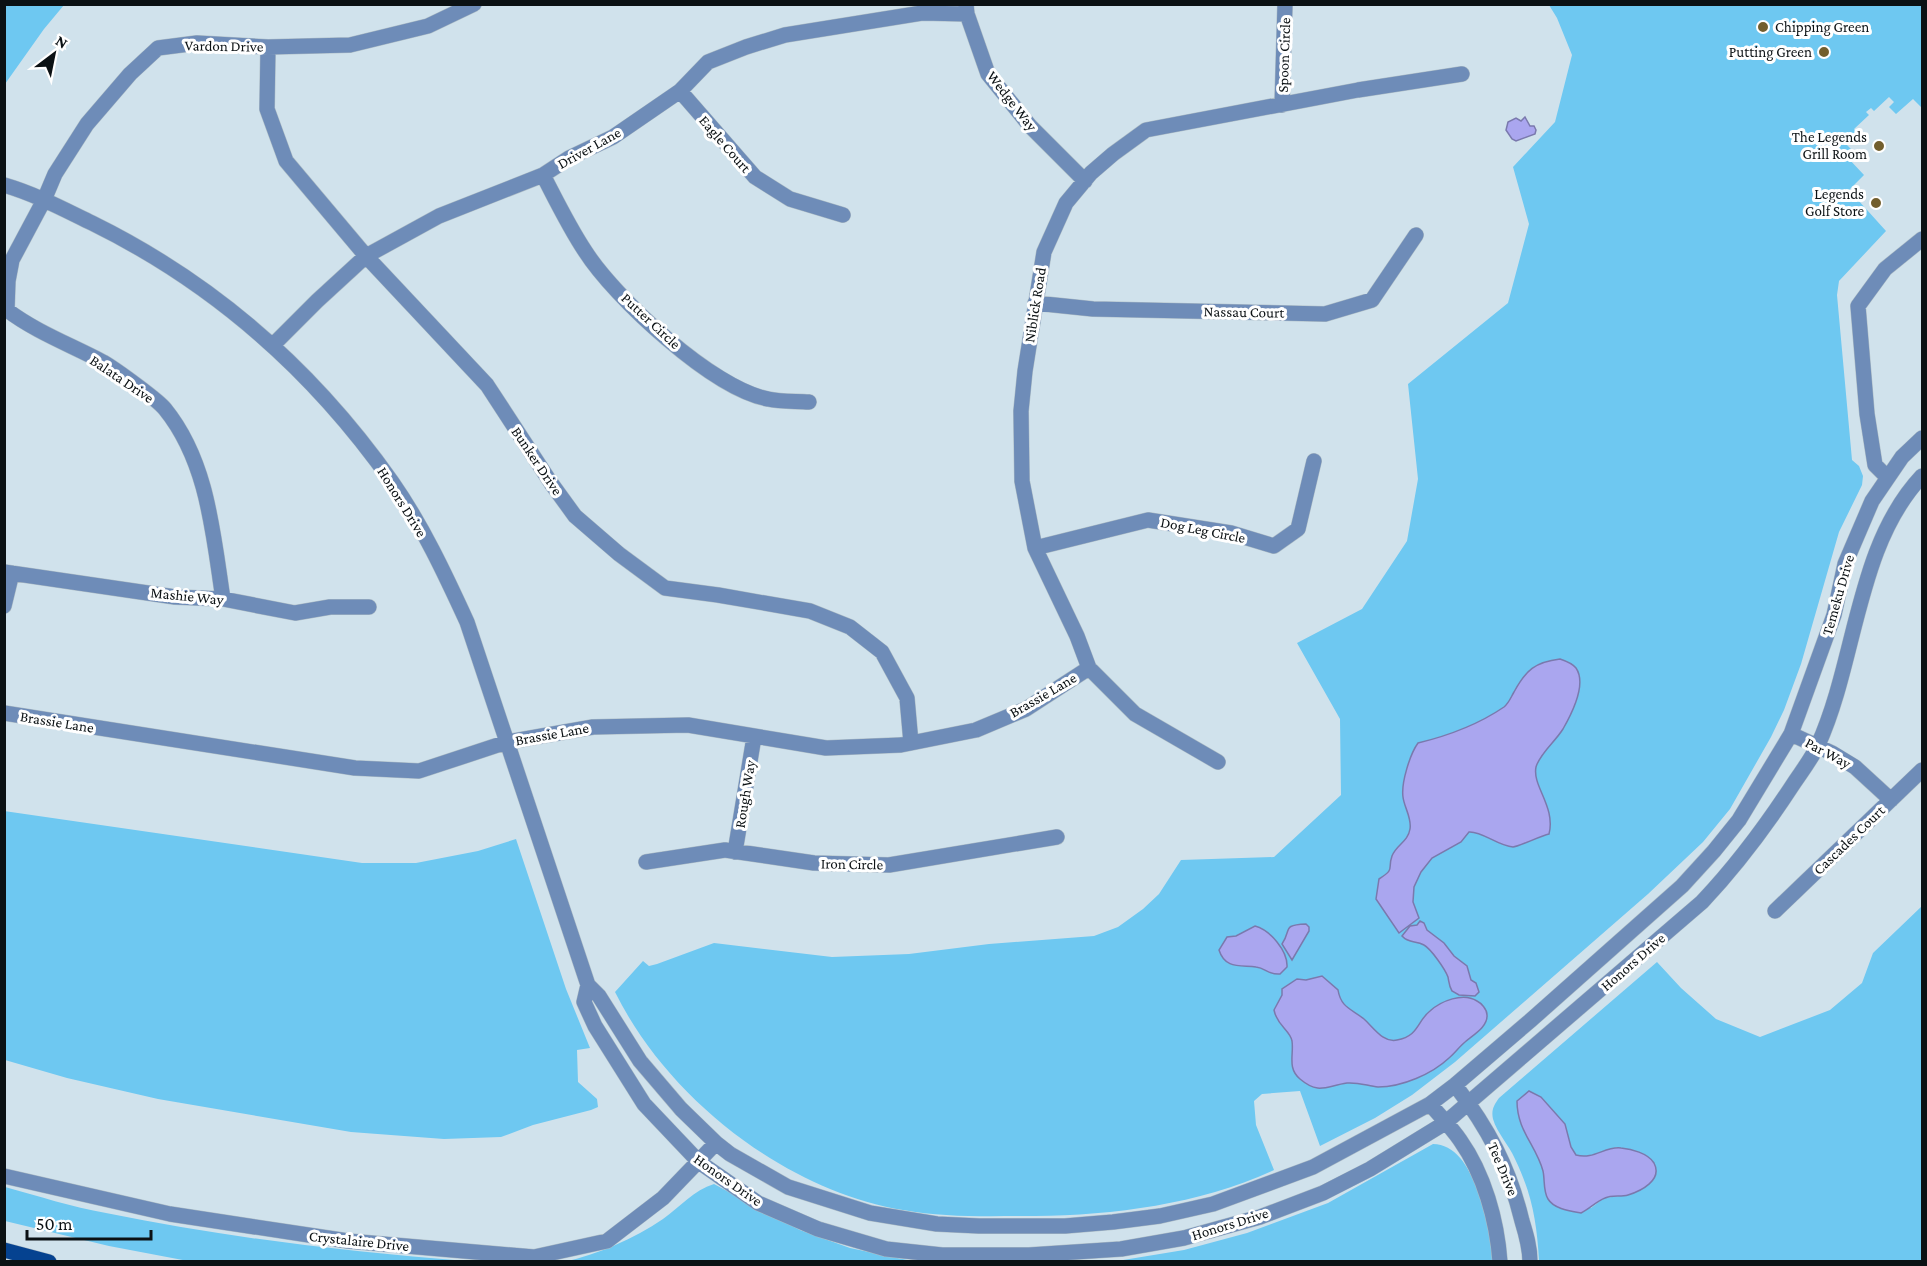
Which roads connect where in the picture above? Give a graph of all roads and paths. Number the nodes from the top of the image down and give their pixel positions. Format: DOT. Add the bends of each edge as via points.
graph roads {
  1 [pos="474,4"];
  2 [pos="1286,4"];
  3 [pos="966,9"];
  4 [pos="268,47"];
  5 [pos="1462,74"];
  6 [pos="680,91"];
  7 [pos="1282,105"];
  8 [pos="543,175"];
  9 [pos="1085,181"];
  10 [pos="4,185"];
  11 [pos="44,200"];
  12 [pos="843,215"];
  13 [pos="1416,235"];
  14 [pos="1923,239"];
  15 [pos="366,256"];
  16 [pos="1035,303"];
  17 [pos="273,345"];
  18 [pos="809,402"];
  19 [pos="1923,438"];
  20 [pos="1314,461"];
  21 [pos="1923,476"];
  22 [pos="1887,477"];
  23 [pos="1035,548"];
  24 [pos="8,573"];
  25 [pos="223,599"];
  26 [pos="4,606"];
  27 [pos="369,607"];
  28 [pos="1089,668"];
  29 [pos="4,713"];
  30 [pos="1791,734"];
  31 [pos="754,736"];
  32 [pos="507,742"];
  33 [pos="911,743"];
  34 [pos="1818,746"];
  35 [pos="1218,762"];
  36 [pos="1923,770"];
  37 [pos="1891,800"];
  38 [pos="1057,837"];
  39 [pos="735,852"];
  40 [pos="646,862"];
  41 [pos="1775,911"];
  42 [pos="588,985"];
  43 [pos="1455,1085"];
  44 [pos="1430,1104"];
  45 [pos="1469,1104"];
  46 [pos="1445,1123"];
  47 [pos="716,1143"];
  48 [pos="699,1162"];
  49 [pos="4,1176"];
  50 [pos="4,1250"];
  51 [pos="49,1262"];
  52 [pos="1500,1262"];
  53 [pos="1530,1262"];
  1 -- 4 [label="street, Vardon Drive" via="428,26 350,45"];
  2 -- 7 [label="street, Spoon Circle"];
  3 -- 6 [label="street, Driver Lane" via="785,35 746,46 708,62"];
  3 -- 9 [label="street, Wedge Way" via="988,74 1030,126"];
  4 -- 11 [label="street, Vardon Drive" via="197,43 158,48 87,124 55,174"];
  4 -- 15 [label="street, Bunker Drive" via="267,109 286,161"];
  5 -- 7 [label="street, Niblick Road"];
  6 -- 8 [label="street, Driver Lane" via="613,137"];
  6 -- 12 [label="street, Eagle Court" via="755,177 790,199"];
  7 -- 9 [label="street, Niblick Road" via="1146,130"];
  8 -- 15 [label="street, Driver Lane" via="439,216"];
  8 -- 18 [label="street, Putter Circle" via="585,252 630,305 694,361 732,387 767,399"];
  9 -- 16 [label="street, Niblick Road" via="1066,203 1044,252"];
  10 -- 11 [label="street, Honors Drive"];
  11 -- 17 [label="street, Honors Drive" via="126,240 181,274"];
  11 -- 25 [label="street, Balata Drive" via="12,260 7,310 22,322 105,363 164,408 187,445 206,495"];
  13 -- 16 [label="street, Nassau Court" via="1372,300 1325,314 1093,309"];
  14 -- 22 [label="street" via="1885,268 1858,306 1875,465"];
  15 -- 17 [label="street, Driver Lane"];
  15 -- 33 [label="street, Bunker Drive" via="488,385 575,516 665,588 810,611 850,627 882,652 907,698"];
  16 -- 23 [label="street, Niblick Road" via="1022,423 1022,481"];
  17 -- 32 [label="street, Honors Drive" via="333,406 393,483 441,565 467,622"];
  19 -- 22 [label="street, Temeku Drive"];
  20 -- 23 [label="street, Dog Leg Circle" via="1298,529 1274,546 1231,533 1148,520"];
  21 -- 34 [label="street, Temeku Drive" via="1893,515 1880,544"];
  22 -- 30 [label="street, Temeku Drive" via="1872,501 1845,564 1834,615"];
  23 -- 28 [label="street, Niblick Road"];
  24 -- 25 [label="street, Mashie Way" via="175,597"];
  24 -- 26 [label="street"];
  25 -- 27 [label="street, Mashie Way" via="295,613 330,607"];
  28 -- 33 [label="street, Brassie Lane" via="1026,709 986,726"];
  28 -- 35 [label="street, Niblick Road" via="1136,714"];
  29 -- 32 [label="street, Brassie Lane" via="355,768 419,771"];
  30 -- 34 [label="street, Par Way"];
  30 -- 43 [label="street, Honors Drive" via="1739,820 1682,886"];
  31 -- 32 [label="street, Brassie Lane" via="688,724 593,726"];
  31 -- 33 [label="street, Brassie Lane" via="826,748"];
  31 -- 39 [label="street, Rough Way"];
  32 -- 42 [label="street, Honors Drive"];
  34 -- 37 [label="street, Par Way" via="1855,767"];
  34 -- 45 [label="street, Honors Drive" via="1756,839 1702,902"];
  36 -- 37 [label="street, Cascades Court"];
  37 -- 41 [label="street, Cascades Court"];
  38 -- 39 [label="street, Iron Circle" via="889,865 814,863"];
  39 -- 40 [label="street, Iron Circle" via="725,850"];
  42 -- 47 [label="street, Honors Drive" via="640,1061"];
  42 -- 48 [label="street, Honors Drive" via="584,1002 613,1057 644,1104"];
  43 -- 44 [label="street, Honors Drive"];
  43 -- 45 [label="street, Tee Drive"];
  44 -- 46 [label="street, Tee Drive"];
  44 -- 47 [label="street, Honors Drive" via="1313,1167 1213,1204 1160,1216 1065,1226 937,1224 870,1213 788,1187"];
  45 -- 46 [label="street, Honors Drive"];
  45 -- 53 [label="street, Tee Drive" via="1506,1167"];
  46 -- 48 [label="street, Honors Drive" via="1352,1178 1260,1216 1184,1238 1121,1249 1029,1255 942,1255 886,1249 818,1229 758,1203"];
  46 -- 52 [label="street, Tee Drive" via="1478,1173 1493,1215"];
  47 -- 48 [label="street, Crystalaire Drive"];
  48 -- 49 [label="street, Crystalaire Drive" via="663,1198 607,1241 534,1257 348,1241 170,1215"];
  50 -- 51 [label="main road"];
}
